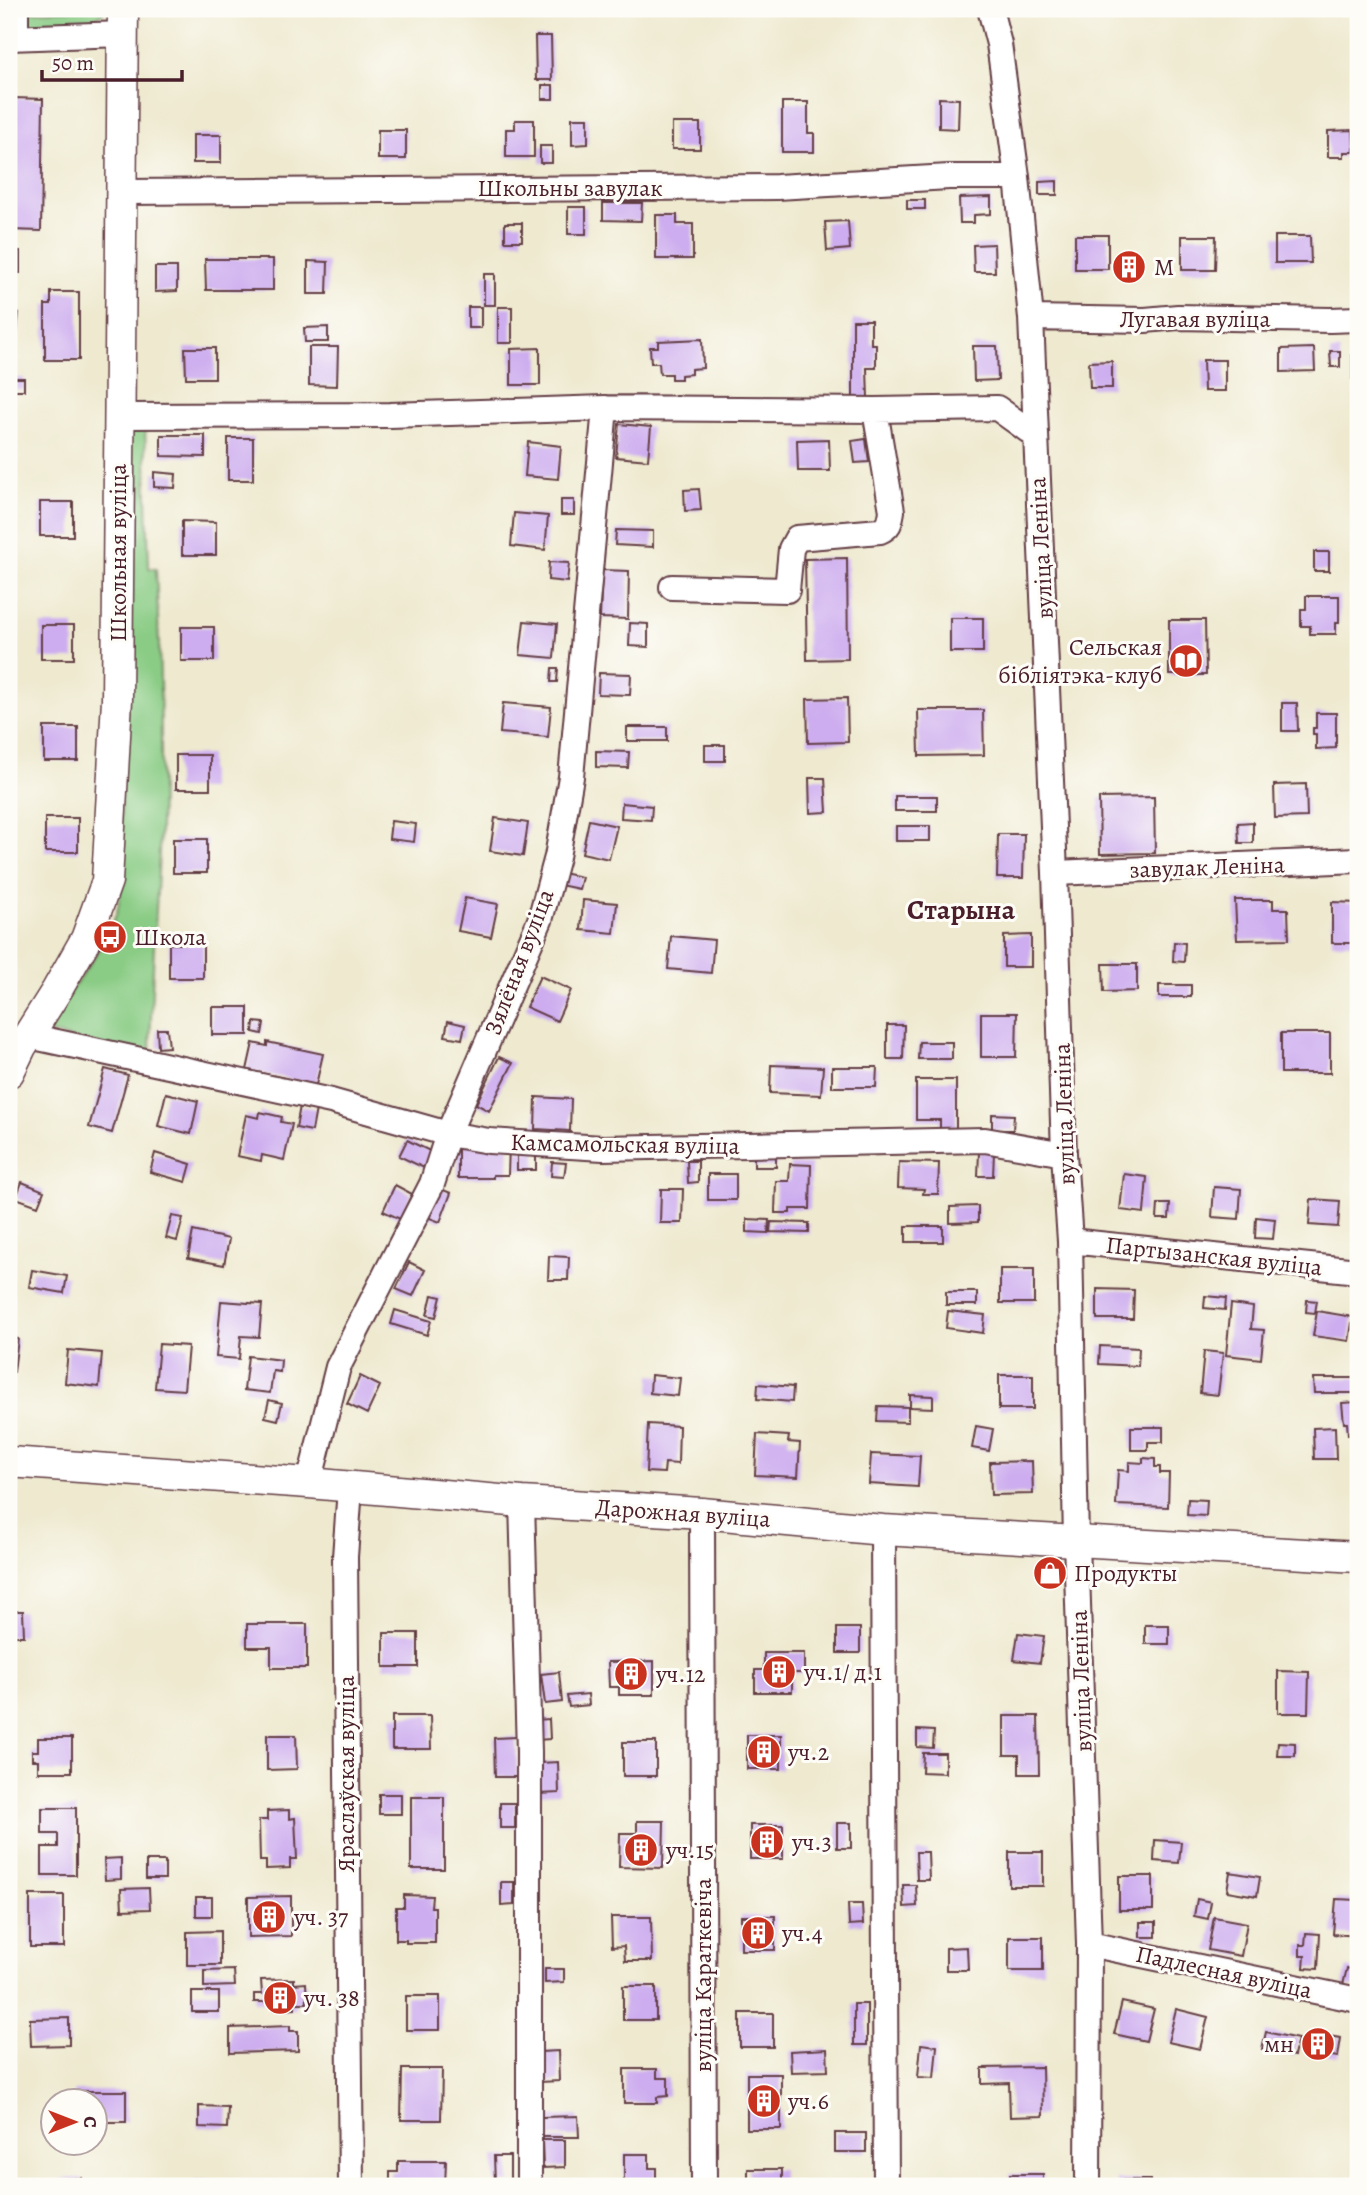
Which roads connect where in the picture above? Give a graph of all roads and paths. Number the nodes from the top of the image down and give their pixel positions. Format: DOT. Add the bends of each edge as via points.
graph roads {
  1 [pos="16,9"];
  2 [pos="990,9"];
  3 [pos="123,21"];
  4 [pos="13,38"];
  5 [pos="1017,177"];
  6 [pos="123,192"];
  7 [pos="1031,318"];
  8 [pos="1358,319"];
  9 [pos="1034,384"];
  10 [pos="605,408"];
  11 [pos="997,408"];
  12 [pos="875,410"];
  13 [pos="119,416"];
  14 [pos="1036,436"];
  15 [pos="672,587"];
  16 [pos="1358,860"];
  17 [pos="1055,873"];
  18 [pos="17,1051"];
  19 [pos="448,1134"];
  20 [pos="1064,1154"];
  21 [pos="1070,1241"];
  22 [pos="1358,1271"];
  23 [pos="9,1462"];
  24 [pos="309,1483"];
  25 [pos="350,1489"];
  26 [pos="522,1502"];
  27 [pos="702,1513"];
  28 [pos="883,1530"];
  29 [pos="1076,1541"];
  30 [pos="1358,1557"];
  31 [pos="1089,1944"];
  32 [pos="1358,2000"];
  33 [pos="351,2186"];
  34 [pos="529,2186"];
  35 [pos="704,2186"];
  36 [pos="886,2186"];
  37 [pos="1087,2186"];
  1 -- 4 [label="street"];
  2 -- 5 [label="street, вуліца Леніна"];
  3 -- 4 [label="street"];
  3 -- 6 [label="main road, Школьная вуліца"];
  5 -- 6 [label="street, Школьны завулак" via="776,187"];
  5 -- 7 [label="street, вуліца Леніна"];
  6 -- 13 [label="main road, Школьная вуліца"];
  7 -- 8 [label="street, Лугавая вуліца"];
  7 -- 9 [label="street, вуліца Леніна"];
  9 -- 11 [label="street"];
  9 -- 14 [label="street, вуліца Леніна"];
  10 -- 12 [label="street"];
  10 -- 13 [label="street"];
  10 -- 19 [label="street, Зялёная вуліца" via="571,777 557,857 540,920"];
  11 -- 12 [label="street"];
  11 -- 14 [label="street"];
  12 -- 15 [label="street" via="892,511 887,528 797,538 791,549 787,590"];
  13 -- 18 [label="main road, Школьная вуліца" via="117,700 107,880 86,939"];
  14 -- 17 [label="street, вуліца Леніна"];
  16 -- 17 [label="street, завулак Леніна"];
  17 -- 20 [label="street, вуліца Леніна"];
  18 -- 19 [label="street, Камсамольская вуліца" via="331,1101"];
  19 -- 20 [label="street, Камсамольская вуліца" via="603,1148 985,1140"];
  19 -- 24 [label="street, Зялёная вуліца" via="432,1184 338,1367"];
  20 -- 21 [label="street, вуліца Леніна"];
  21 -- 22 [label="street, Партызанская вуліца"];
  21 -- 29 [label="street, вуліца Леніна"];
  23 -- 24 [label="main road, Дарожная вуліца"];
  24 -- 25 [label="main road, Дарожная вуліца"];
  25 -- 26 [label="main road, Дарожная вуліца"];
  25 -- 33 [label="street, Яраслаўская вуліца" via="345,1570"];
  26 -- 27 [label="main road, Дарожная вуліца"];
  26 -- 34 [label="street" via="529,1752"];
  27 -- 28 [label="main road, Дарожная вуліца"];
  27 -- 35 [label="street, вуліца Караткевіча"];
  28 -- 29 [label="main road, Дарожная вуліца"];
  28 -- 36 [label="street"];
  29 -- 30 [label="main road, Дарожная вуліца"];
  29 -- 31 [label="street, вуліца Леніна"];
  31 -- 32 [label="street, Падлесная вуліца"];
  31 -- 37 [label="street, вуліца Леніна"];
}
